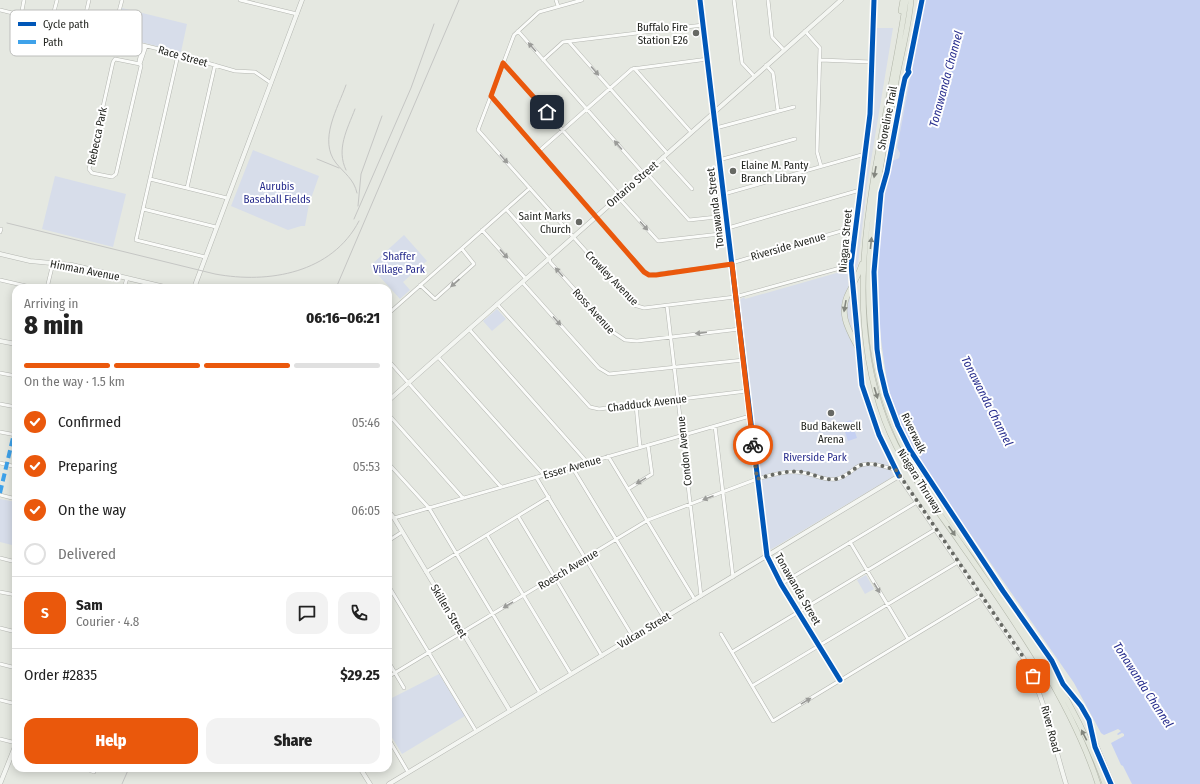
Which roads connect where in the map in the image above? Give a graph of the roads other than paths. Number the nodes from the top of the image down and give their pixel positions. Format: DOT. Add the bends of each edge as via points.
graph roads {
  1 [pos="24,0"];
  2 [pos="57,0"];
  3 [pos="89,0"];
  4 [pos="122,0"];
  5 [pos="240,0"];
  6 [pos="302,0"];
  7 [pos="556,0"];
  8 [pos="582,0"];
  9 [pos="700,0"];
  10 [pos="734,0"];
  11 [pos="768,0"];
  12 [pos="840,0"];
  13 [pos="874,0"];
  14 [pos="903,0"];
  15 [pos="906,0"];
  16 [pos="911,0"];
  17 [pos="914,0"];
  18 [pos="558,6"];
  19 [pos="910,8"];
  20 [pos="0,10"];
  21 [pos="22,10"];
  22 [pos="54,10"];
  23 [pos="87,10"];
  24 [pos="119,10"];
  25 [pos="10,13"];
  26 [pos="296,14"];
  27 [pos="704,25"];
  28 [pos="518,31"];
  29 [pos="805,31"];
  30 [pos="569,42"];
  31 [pos="142,45"];
  32 [pos="145,46"];
  33 [pos="784,50"];
  34 [pos="897,51"];
  35 [pos="142,53"];
  36 [pos="178,55"];
  37 [pos="141,56"];
  38 [pos="708,59"];
  39 [pos="543,60"];
  40 [pos="820,60"];
  41 [pos="872,62"];
  42 [pos="503,63"];
  43 [pos="140,64"];
  44 [pos="215,65"];
  45 [pos="766,65"];
  46 [pos="634,68"];
  47 [pos="754,76"];
  48 [pos="271,83"];
  49 [pos="610,88"];
  50 [pos="491,96"];
  51 [pos="794,107"];
  52 [pos="586,109"];
  53 [pos="778,111"];
  54 [pos="714,112"];
  55 [pos="716,128"];
  56 [pos="562,130"];
  57 [pos="691,132"];
  58 [pos="795,139"];
  59 [pos="539,151"];
  60 [pos="667,153"];
  61 [pos="865,154"];
  62 [pos="663,157"];
  63 [pos="719,160"];
  64 [pos="821,166"];
  65 [pos="645,173"];
  66 [pos="150,179"];
  67 [pos="187,188"];
  68 [pos="530,188"];
  69 [pos="692,189"];
  70 [pos="860,190"];
  71 [pos="724,194"];
  72 [pos="619,196"];
  73 [pos="227,198"];
  74 [pos="143,209"];
  75 [pos="506,209"];
  76 [pos="726,216"];
  77 [pos="596,217"];
  78 [pos="856,227"];
  79 [pos="216,228"];
  80 [pos="728,228"];
  81 [pos="482,230"];
  82 [pos="728,233"];
  83 [pos="573,237"];
  84 [pos="462,248"];
  85 [pos="0,254"];
  86 [pos="205,257"];
  87 [pos="864,257"];
  88 [pos="549,258"];
  89 [pos="53,263"];
  90 [pos="732,264"];
  91 [pos="851,266"];
  92 [pos="127,278"];
  93 [pos="0,280"];
  94 [pos="524,280"];
  95 [pos="18,284"];
  96 [pos="48,284"];
  97 [pos="125,284"];
  98 [pos="152,284"];
  99 [pos="195,284"];
  100 [pos="420,285"];
  101 [pos="736,297"];
  102 [pos="497,304"];
  103 [pos="667,306"];
  104 [pos="392,310"];
  105 [pos="469,329"];
  106 [pos="740,329"];
  107 [pos="671,337"];
  108 [pos="0,341"];
  109 [pos="12,343"];
  110 [pos="858,348"];
  111 [pos="438,357"];
  112 [pos="744,360"];
  113 [pos="392,365"];
  114 [pos="674,368"];
  115 [pos="0,373"];
  116 [pos="12,375"];
  117 [pos="408,383"];
  118 [pos="747,391"];
  119 [pos="392,397"];
  120 [pos="678,400"];
  121 [pos="0,404"];
  122 [pos="636,405"];
  123 [pos="12,406"];
  124 [pos="750,416"];
  125 [pos="392,418"];
  126 [pos="715,426"];
  127 [pos="0,432"];
  128 [pos="12,434"];
  129 [pos="682,435"];
  130 [pos="648,445"];
  131 [pos="640,447"];
  132 [pos="608,456"];
  133 [pos="587,462"];
  134 [pos="0,463"];
  135 [pos="12,466"];
  136 [pos="392,467"];
  137 [pos="572,467"];
  138 [pos="896,470"];
  139 [pos="544,475"];
  140 [pos="899,476"];
  141 [pos="536,477"];
  142 [pos="757,479"];
  143 [pos="501,487"];
  144 [pos="628,489"];
  145 [pos="722,492"];
  146 [pos="0,495"];
  147 [pos="12,497"];
  148 [pos="463,498"];
  149 [pos="549,498"];
  150 [pos="917,502"];
  151 [pos="690,505"];
  152 [pos="429,508"];
  153 [pos="518,516"];
  154 [pos="394,518"];
  155 [pos="647,521"];
  156 [pos="936,529"];
  157 [pos="402,532"];
  158 [pos="487,535"];
  159 [pos="392,538"];
  160 [pos="616,540"];
  161 [pos="850,542"];
  162 [pos="456,554"];
  163 [pos="767,556"];
  164 [pos="0,558"];
  165 [pos="586,558"];
  166 [pos="12,561"];
  167 [pos="958,562"];
  168 [pos="866,571"];
  169 [pos="426,572"];
  170 [pos="555,577"];
  171 [pos="732,577"];
  172 [pos="781,584"];
  173 [pos="392,591"];
  174 [pos="0,592"];
  175 [pos="12,595"];
  176 [pos="981,595"];
  177 [pos="524,596"];
  178 [pos="701,596"];
  179 [pos="695,600"];
  180 [pos="887,605"];
  181 [pos="798,612"];
  182 [pos="493,614"];
  183 [pos="664,618"];
  184 [pos="0,628"];
  185 [pos="12,631"];
  186 [pos="462,632"];
  187 [pos="721,634"];
  188 [pos="633,637"];
  189 [pos="908,639"];
  190 [pos="819,646"];
  191 [pos="732,652"];
  192 [pos="429,653"];
  193 [pos="602,656"];
  194 [pos="0,664"];
  195 [pos="12,667"];
  196 [pos="392,668"];
  197 [pos="395,673"];
  198 [pos="571,674"];
  199 [pos="392,675"];
  200 [pos="840,680"];
  201 [pos="752,686"];
  202 [pos="404,688"];
  203 [pos="540,693"];
  204 [pos="0,700"];
  205 [pos="12,703"];
  206 [pos="510,711"];
  207 [pos="476,731"];
  208 [pos="0,739"];
  209 [pos="12,742"];
  210 [pos="1096,743"];
  211 [pos="392,745"];
  212 [pos="12,753"];
  213 [pos="362,772"];
  214 [pos="408,772"];
  215 [pos="1,779"];
  216 [pos="0,784"];
  217 [pos="370,784"];
  218 [pos="389,784"];
  219 [pos="1066,784"];
  220 [pos="1098,784"];
  221 [pos="1105,784"];
  222 [pos="1113,784"];
  1 -- 21 [label="street"];
  2 -- 22 [label="street"];
  3 -- 23 [label="street"];
  4 -- 24 [label="street"];
  5 -- 26 [label="street"];
  6 -- 26 [label="street"];
  7 -- 18 [label="street"];
  8 -- 18 [label="street, Crowley Avenue"];
  9 -- 27 [label="street, Tonawanda Street"];
  10 -- 47 [label="street" via="742,63"];
  11 -- 33 [label="street" via="772,37"];
  12 -- 29 [label="street, Ontario Street"];
  13 -- 41 [label="street, Niagara Street"];
  14 -- 34 [label="highway"];
  15 -- 34 [label="highway, Niagara Thruway"];
  16 -- 19 [label="highway, Niagara Thruway"];
  17 -- 19 [label="highway"];
  18 -- 28 [label="street, Crowley Avenue" via="539,12"];
  221 -- 19 [label="highway, Niagara Thruway, one-way" via="1092,750 1056,681 1000,592 908,456 891,419 879,380 870,320 871,247 876,196"];
  20 -- 25 [label="street, Race Street"];
  26 -- 48 [label="street"];
  27 -- 30 [label="street"];
  27 -- 38 [label="street, Tonawanda Street"];
  39 -- 28 [label="street, one-way"];
  28 -- 42 [label="street, Crowley Avenue"];
  29 -- 33 [label="street, Ontario Street"];
  29 -- 40 [label="street" via="820,48"];
  30 -- 39 [label="street" via="563,42"];
  30 -- 49 [label="street, one-way"];
  31 -- 32 [label="street, Race Street"];
  32 -- 35 [label="street, Rebecca Park"];
  32 -- 36 [label="street, Race Street"];
  33 -- 45 [label="street, Ontario Street"];
  34 -- 87 [label="highway, Niagara Thruway, one-way" via="872,188"];
  36 -- 44 [label="street, Race Street"];
  36 -- 66 [label="street"];
  37 -- 43 [label="street, Rebecca Park"];
  38 -- 46 [label="street"];
  38 -- 54 [label="street, Tonawanda Street"];
  39 -- 52 [label="street"];
  40 -- 41 [label="street"];
  40 -- 64 [label="street" via="817,152"];
  41 -- 61 [label="street, Niagara Street"];
  42 -- 50 [label="street, Crowley Avenue"];
  42 -- 56 [label="street"];
  43 -- 43 [label="street, Rebecca Park" via="116,174 112,177 92,173 89,167 113,62 118,59"];
  44 -- 48 [label="street, Race Street" via="235,71 255,72"];
  44 -- 67 [label="street"];
  45 -- 47 [label="street, Ontario Street"];
  45 -- 53 [label="street" via="773,73"];
  46 -- 49 [label="street"];
  46 -- 57 [label="street"];
  47 -- 54 [label="street, Ontario Street"];
  48 -- 73 [label="street"];
  49 -- 52 [label="street"];
  49 -- 60 [label="street"];
  50 -- 59 [label="street, Riverside Avenue"];
  50 -- 68 [label="street, Crowley Avenue, one-way" via="478,130"];
  51 -- 53 [label="street"];
  52 -- 56 [label="street"];
  65 -- 52 [label="street, one-way"];
  53 -- 55 [label="street"];
  54 -- 55 [label="street, Tonawanda Street"];
  54 -- 57 [label="street, Ontario Street"];
  55 -- 63 [label="street, Tonawanda Street"];
  56 -- 59 [label="street"];
  56 -- 72 [label="street"];
  57 -- 60 [label="street, Ontario Street"];
  58 -- 63 [label="street"];
  59 -- 77 [label="street, Riverside Avenue"];
  60 -- 62 [label="street, Ontario Street"];
  61 -- 64 [label="street"];
  61 -- 70 [label="street, Niagara Street"];
  62 -- 65 [label="street, Ontario Street"];
  62 -- 69 [label="street"];
  63 -- 71 [label="street, Tonawanda Street"];
  64 -- 71 [label="street"];
  65 -- 72 [label="street, Ontario Street"];
  65 -- 76 [label="street" via="689,220"];
  66 -- 67 [label="street"];
  66 -- 74 [label="street"];
  67 -- 73 [label="street"];
  68 -- 75 [label="street"];
  68 -- 83 [label="street, Crowley Avenue"];
  70 -- 78 [label="street, Niagara Street"];
  70 -- 80 [label="street"];
  71 -- 76 [label="street, Tonawanda Street"];
  72 -- 77 [label="street, Ontario Street"];
  72 -- 82 [label="street, one-way" via="658,241"];
  73 -- 79 [label="street"];
  74 -- 79 [label="street"];
  74 -- 86 [label="street" via="136,240"];
  75 -- 81 [label="street"];
  75 -- 88 [label="street, Ross Avenue"];
  76 -- 80 [label="street, Tonawanda Street"];
  77 -- 83 [label="street, Ontario Street"];
  77 -- 90 [label="street, Riverside Avenue" via="649,275"];
  78 -- 90 [label="street, Riverside Avenue"];
  78 -- 91 [label="street, Niagara Street"];
  79 -- 86 [label="street"];
  80 -- 82 [label="street, Tonawanda Street"];
  81 -- 84 [label="street"];
  81 -- 94 [label="street, one-way"];
  82 -- 90 [label="street, Tonawanda Street"];
  83 -- 88 [label="street, Ontario Street"];
  83 -- 103 [label="street, Crowley Avenue" via="634,305 644,308"];
  84 -- 100 [label="street"];
  84 -- 100 [label="street, one-way" via="474,264 455,283 434,299"];
  85 -- 89 [label="street, Hinman Avenue"];
  86 -- 99 [label="street"];
  87 -- 110 [label="highway, one-way" via="846,297 843,311"];
  87 -- 220 [label="highway, Niagara Thruway, one-way" via="867,345 874,384 885,422 921,487 1018,629 1060,698"];
  88 -- 94 [label="street, Ontario Street"];
  107 -- 88 [label="street, Ross Avenue, one-way" via="633,341 618,337"];
  89 -- 92 [label="street, Hinman Avenue" via="78,266"];
  89 -- 96 [label="street"];
  90 -- 101 [label="street, Tonawanda Street"];
  91 -- 101 [label="street, Crowley Avenue"];
  91 -- 110 [label="street, Niagara Street, bridge"];
  92 -- 97 [label="street"];
  92 -- 98 [label="street, Hinman Avenue"];
  93 -- 95 [label="street"];
  94 -- 102 [label="street, Ontario Street"];
  94 -- 114 [label="street, one-way" via="605,373 616,375"];
  100 -- 104 [label="street"];
  101 -- 103 [label="street, Crowley Avenue"];
  101 -- 106 [label="street, Tonawanda Street"];
  102 -- 105 [label="street, Ontario Street"];
  102 -- 122 [label="street, Chadduck Avenue" via="588,406 599,409"];
  103 -- 107 [label="street, Condon Avenue"];
  105 -- 111 [label="street, Ontario Street"];
  105 -- 133 [label="street"];
  106 -- 107 [label="street, Ross Avenue, one-way"];
  106 -- 112 [label="street, Tonawanda Street"];
  107 -- 114 [label="street, Condon Avenue"];
  108 -- 109 [label="street"];
  110 -- 138 [label="street, Niagara Street" via="863,388 879,435"];
  111 -- 117 [label="street, Ontario Street"];
  111 -- 139 [label="street"];
  112 -- 114 [label="street"];
  112 -- 118 [label="street, Tonawanda Street"];
  113 -- 117 [label="street"];
  114 -- 120 [label="street, Condon Avenue"];
  115 -- 116 [label="street"];
  117 -- 119 [label="street, Ontario Street"];
  117 -- 143 [label="street"];
  118 -- 120 [label="street, Chadduck Avenue"];
  118 -- 124 [label="street, Tonawanda Street"];
  120 -- 122 [label="street, Chadduck Avenue"];
  120 -- 129 [label="street, Condon Avenue"];
  121 -- 123 [label="street"];
  122 -- 131 [label="street"];
  124 -- 126 [label="street, Esser Avenue"];
  124 -- 142 [label="street, Tonawanda Street"];
  125 -- 148 [label="street"];
  126 -- 129 [label="street, Esser Avenue"];
  126 -- 145 [label="street"];
  127 -- 128 [label="street"];
  129 -- 130 [label="street, Esser Avenue"];
  129 -- 151 [label="street, Condon Avenue"];
  130 -- 131 [label="street, Esser Avenue"];
  130 -- 144 [label="street, one-way" via="652,474"];
  131 -- 132 [label="street, Esser Avenue"];
  132 -- 133 [label="street, Esser Avenue"];
  132 -- 144 [label="street"];
  133 -- 137 [label="street, Esser Avenue"];
  134 -- 135 [label="street"];
  136 -- 152 [label="street"];
  137 -- 139 [label="street, Esser Avenue"];
  137 -- 160 [label="street"];
  138 -- 140 [label="street, Niagara Street"];
  138 -- 142 [label="street, Roesch Avenue" via="863,465 835,480 796,472"];
  139 -- 141 [label="street, Esser Avenue"];
  140 -- 150 [label="street, River Road"];
  140 -- 163 [label="street, Vulcan Street"];
  141 -- 143 [label="street, Esser Avenue"];
  141 -- 149 [label="street"];
  142 -- 145 [label="street, Roesch Avenue"];
  142 -- 163 [label="street, Tonawanda Street"];
  143 -- 148 [label="street, Esser Avenue"];
  144 -- 155 [label="street"];
  145 -- 151 [label="street, Roesch Avenue, one-way"];
  145 -- 171 [label="street"];
  146 -- 147 [label="street"];
  148 -- 152 [label="street, Esser Avenue"];
  149 -- 153 [label="street"];
  149 -- 165 [label="street"];
  150 -- 156 [label="street, River Road"];
  150 -- 161 [label="street"];
  151 -- 155 [label="street, Roesch Avenue"];
  151 -- 178 [label="street, Condon Avenue"];
  152 -- 154 [label="street, Esser Avenue"];
  152 -- 162 [label="street"];
  153 -- 158 [label="street"];
  153 -- 170 [label="street"];
  154 -- 157 [label="street, Skillen Street"];
  155 -- 160 [label="street, Roesch Avenue"];
  155 -- 179 [label="street"];
  156 -- 167 [label="street, River Road"];
  156 -- 168 [label="street"];
  157 -- 159 [label="street"];
  157 -- 169 [label="street, Skillen Street"];
  158 -- 162 [label="street"];
  158 -- 177 [label="street"];
  160 -- 165 [label="street, Roesch Avenue"];
  160 -- 183 [label="street"];
  161 -- 168 [label="street"];
  161 -- 172 [label="street"];
  162 -- 169 [label="street"];
  162 -- 182 [label="street"];
  163 -- 171 [label="street, Vulcan Street"];
  163 -- 172 [label="street, Tonawanda Street"];
  164 -- 166 [label="street"];
  165 -- 170 [label="street, Roesch Avenue"];
  165 -- 188 [label="street"];
  167 -- 176 [label="street, River Road"];
  167 -- 180 [label="street"];
  168 -- 180 [label="street, one-way"];
  168 -- 181 [label="street"];
  169 -- 186 [label="street, Skillen Street"];
  170 -- 177 [label="street, Roesch Avenue"];
  170 -- 193 [label="street"];
  171 -- 178 [label="street, Vulcan Street"];
  172 -- 181 [label="street, Tonawanda Street"];
  173 -- 192 [label="street"];
  174 -- 175 [label="street"];
  176 -- 189 [label="street"];
  176 -- 219 [label="street, River Road" via="1024,658 1038,687"];
  177 -- 182 [label="street, Roesch Avenue, one-way"];
  177 -- 198 [label="street"];
  178 -- 179 [label="street, Vulcan Street"];
  179 -- 183 [label="street, Vulcan Street"];
  180 -- 189 [label="street"];
  180 -- 190 [label="street"];
  181 -- 190 [label="street, Tonawanda Street"];
  181 -- 191 [label="street"];
  182 -- 186 [label="street, Roesch Avenue"];
  182 -- 203 [label="street"];
  183 -- 188 [label="street, Vulcan Street"];
  184 -- 185 [label="street"];
  186 -- 192 [label="street, Roesch Avenue"];
  186 -- 206 [label="street, Skillen Street"];
  187 -- 191 [label="street"];
  188 -- 193 [label="street, Vulcan Street"];
  189 -- 200 [label="street"];
  190 -- 200 [label="street, Tonawanda Street"];
  190 -- 201 [label="street"];
  191 -- 201 [label="street"];
  192 -- 197 [label="street, Roesch Avenue"];
  192 -- 207 [label="street"];
  193 -- 198 [label="street, Vulcan Street"];
  194 -- 195 [label="street"];
  196 -- 197 [label="street"];
  197 -- 199 [label="street, Roesch Avenue"];
  197 -- 202 [label="street"];
  198 -- 203 [label="street, Vulcan Street"];
  201 -- 200 [label="street, one-way" via="773,721"];
  203 -- 206 [label="street, Vulcan Street"];
  204 -- 205 [label="street"];
  206 -- 207 [label="street, Vulcan Street"];
  207 -- 214 [label="street, Vulcan Street"];
  208 -- 209 [label="street"];
  210 -- 222 [label="street"];
  211 -- 214 [label="street"];
  212 -- 215 [label="street"];
  213 -- 217 [label="street"];
  214 -- 218 [label="street, Vulcan Street"];
  215 -- 216 [label="street"];
}
